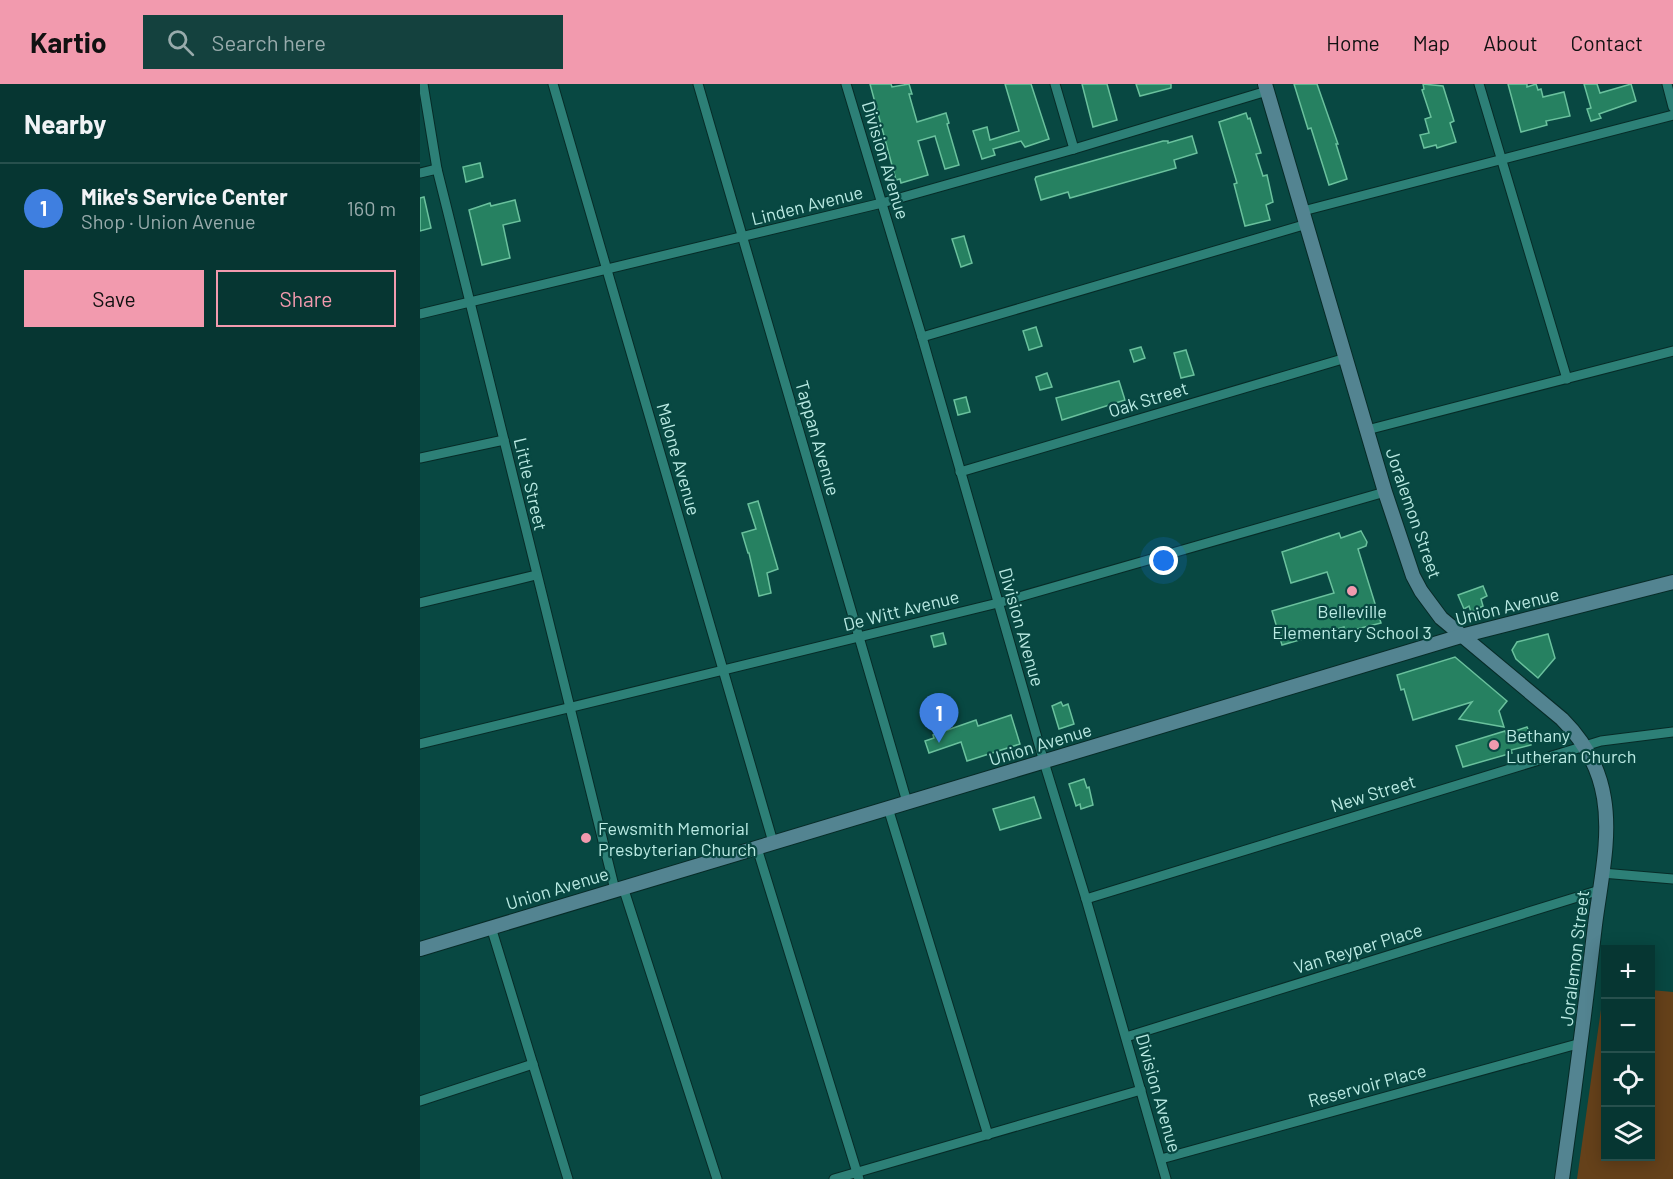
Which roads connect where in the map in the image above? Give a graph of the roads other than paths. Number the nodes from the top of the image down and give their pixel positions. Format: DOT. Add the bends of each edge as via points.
graph roads {
  1 [pos="423,84"];
  2 [pos="553,84"];
  3 [pos="698,84"];
  4 [pos="846,84"];
  5 [pos="1056,84"];
  6 [pos="1479,84"];
  7 [pos="1667,84"];
  8 [pos="1266,88"];
  9 [pos="1673,107"];
  10 [pos="1673,115"];
  11 [pos="1074,149"];
  12 [pos="1502,159"];
  13 [pos="437,169"];
  14 [pos="420,173"];
  15 [pos="882,203"];
  16 [pos="1305,218"];
  17 [pos="742,238"];
  18 [pos="607,270"];
  19 [pos="469,303"];
  20 [pos="420,315"];
  21 [pos="922,337"];
  22 [pos="1673,351"];
  23 [pos="1346,358"];
  24 [pos="1567,379"];
  25 [pos="1367,430"];
  26 [pos="504,440"];
  27 [pos="420,458"];
  28 [pos="960,472"];
  29 [pos="1385,492"];
  30 [pos="536,575"];
  31 [pos="1673,582"];
  32 [pos="420,603"];
  33 [pos="998,603"];
  34 [pos="1461,636"];
  35 [pos="859,637"];
  36 [pos="723,670"];
  37 [pos="570,708"];
  38 [pos="1673,732"];
  39 [pos="420,744"];
  40 [pos="1584,746"];
  41 [pos="1044,762"];
  42 [pos="907,802"];
  43 [pos="888,808"];
  44 [pos="773,842"];
  45 [pos="757,848"];
  46 [pos="1602,873"];
  47 [pos="1673,879"];
  48 [pos="619,888"];
  49 [pos="1600,890"];
  50 [pos="1086,899"];
  51 [pos="491,927"];
  52 [pos="420,949"];
  53 [pos="1126,1037"];
  54 [pos="1581,1043"];
  55 [pos="533,1064"];
  56 [pos="1141,1090"];
  57 [pos="420,1101"];
  58 [pos="988,1135"];
  59 [pos="1161,1159"];
  60 [pos="858,1175"];
  61 [pos="568,1179"];
  62 [pos="717,1179"];
  63 [pos="834,1179"];
  64 [pos="1166,1179"];
  65 [pos="1562,1179"];
  1 -- 13 [label="street, Little Street"];
  2 -- 18 [label="street, Malone Avenue"];
  3 -- 17 [label="street, Tappan Avenue"];
  4 -- 15 [label="street, Division Avenue"];
  5 -- 11 [label="street"];
  6 -- 12 [label="street"];
  7 -- 9 [label="street"];
  8 -- 11 [label="street, Linden Avenue"];
  8 -- 16 [label="street, Joralemon Street"];
  10 -- 12 [label="street"];
  11 -- 15 [label="street, Linden Avenue"];
  12 -- 16 [label="street"];
  12 -- 24 [label="street"];
  13 -- 14 [label="street"];
  13 -- 19 [label="street, Little Street"];
  15 -- 17 [label="street, Linden Avenue"];
  15 -- 21 [label="street, Division Avenue"];
  16 -- 21 [label="street"];
  16 -- 23 [label="street, Joralemon Street"];
  17 -- 18 [label="street, Linden Avenue"];
  17 -- 35 [label="street, Tappan Avenue"];
  18 -- 19 [label="street, Linden Avenue"];
  18 -- 36 [label="street, Malone Avenue"];
  19 -- 20 [label="street, Linden Avenue"];
  19 -- 26 [label="street, Little Street"];
  21 -- 28 [label="street, Division Avenue"];
  22 -- 24 [label="street"];
  23 -- 25 [label="street, Joralemon Street"];
  23 -- 28 [label="street, Oak Street"];
  24 -- 25 [label="street"];
  25 -- 29 [label="street, Joralemon Street"];
  26 -- 27 [label="street"];
  26 -- 30 [label="street, Little Street"];
  28 -- 33 [label="street, Division Avenue"];
  29 -- 33 [label="street, De Witt Avenue"];
  29 -- 34 [label="street, Joralemon Street" via="1417,584 1441,618"];
  30 -- 32 [label="street"];
  30 -- 37 [label="street, Little Street"];
  31 -- 34 [label="street, Union Avenue"];
  33 -- 35 [label="street, De Witt Avenue"];
  33 -- 41 [label="street, Division Avenue"];
  34 -- 40 [label="street, Joralemon Street" via="1562,718"];
  34 -- 41 [label="street, Union Avenue"];
  35 -- 36 [label="street, De Witt Avenue"];
  35 -- 42 [label="street, Tappan Avenue"];
  36 -- 37 [label="street, De Witt Avenue"];
  36 -- 44 [label="street, Malone Avenue"];
  37 -- 39 [label="street, De Witt Avenue"];
  37 -- 48 [label="street, Little Street"];
  38 -- 40 [label="street, New Street" via="1617,737"];
  40 -- 46 [label="street, Joralemon Street" via="1604,799"];
  40 -- 50 [label="street, New Street"];
  41 -- 42 [label="street, Union Avenue"];
  41 -- 50 [label="street, Division Avenue"];
  42 -- 43 [label="street, Union Avenue"];
  43 -- 44 [label="street, Union Avenue"];
  43 -- 58 [label="street"];
  44 -- 45 [label="street, Union Avenue"];
  45 -- 48 [label="street, Union Avenue"];
  45 -- 60 [label="street"];
  46 -- 47 [label="street"];
  46 -- 49 [label="street, Joralemon Street"];
  48 -- 51 [label="street, Union Avenue"];
  48 -- 62 [label="street, Little Street"];
  49 -- 53 [label="street, Van Reyper Place"];
  49 -- 54 [label="street, Joralemon Street"];
  50 -- 53 [label="street, Division Avenue"];
  51 -- 52 [label="street, Union Avenue"];
  51 -- 55 [label="street"];
  53 -- 56 [label="street, Division Avenue"];
  54 -- 59 [label="street, Reservoir Place"];
  54 -- 65 [label="street, Joralemon Street"];
  55 -- 57 [label="street"];
  55 -- 61 [label="street"];
  56 -- 58 [label="street"];
  56 -- 59 [label="street, Division Avenue"];
  58 -- 60 [label="street"];
  59 -- 64 [label="street, Division Avenue"];
  60 -- 63 [label="street"];
}
